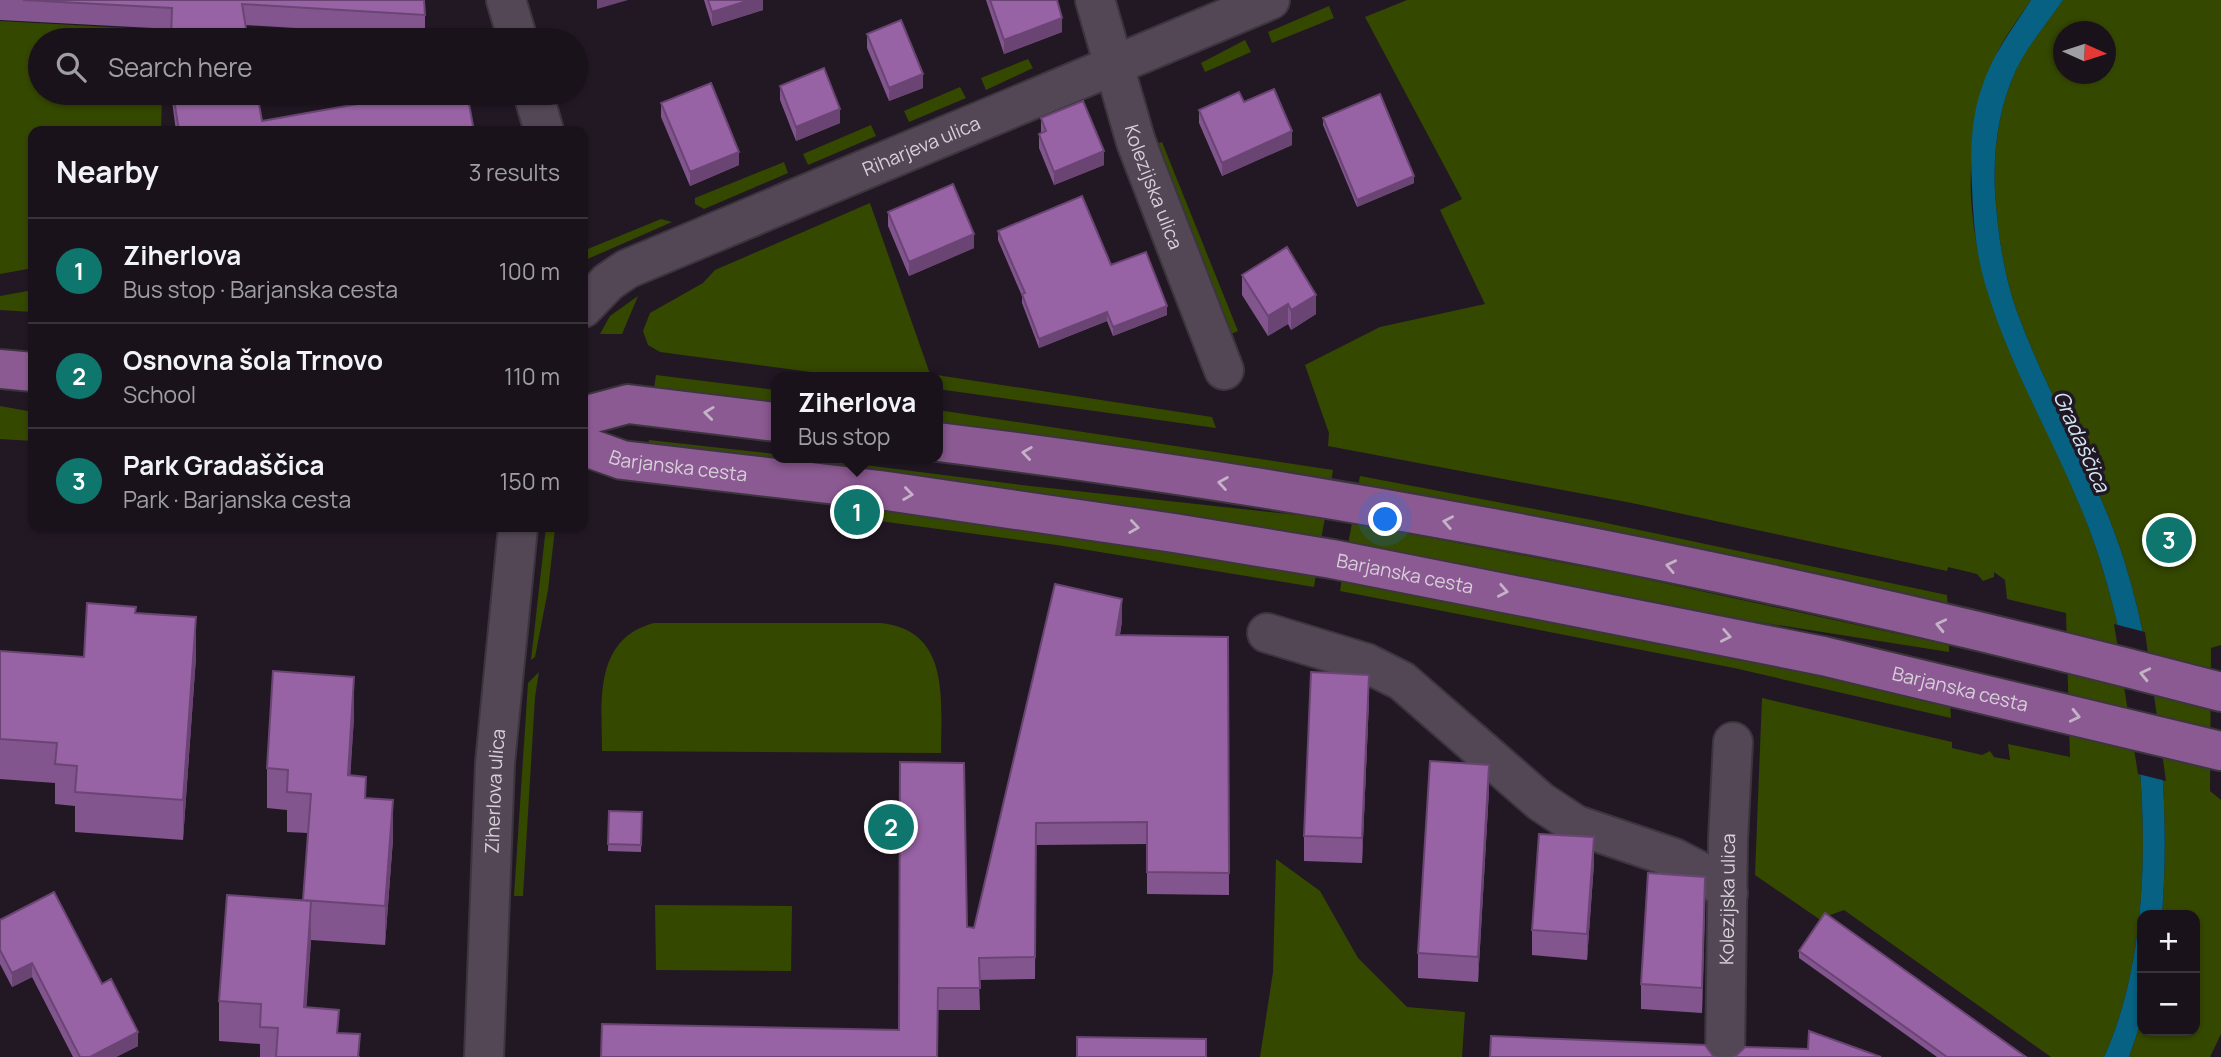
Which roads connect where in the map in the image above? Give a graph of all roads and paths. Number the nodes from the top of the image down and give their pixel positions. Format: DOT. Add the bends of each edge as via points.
graph roads {
  1 [pos="506,0"];
  2 [pos="1095,0"];
  3 [pos="1269,0"];
  4 [pos="514,28"];
  5 [pos="1113,64"];
  6 [pos="536,105"];
  7 [pos="543,126"];
  8 [pos="588,303"];
  9 [pos="0,369"];
  10 [pos="1224,370"];
  11 [pos="28,372"];
  12 [pos="588,415"];
  13 [pos="771,421"];
  14 [pos="943,443"];
  15 [pos="588,448"];
  16 [pos="518,532"];
  17 [pos="1267,633"];
  18 [pos="2216,691"];
  19 [pos="1733,742"];
  20 [pos="2216,749"];
  21 [pos="1728,893"];
  22 [pos="484,1057"];
  23 [pos="1726,1057"];
  1 -- 4 [label="street"];
  2 -- 5 [label="street, Kolezijska ulica"];
  3 -- 5 [label="street, Riharjeva ulica"];
  5 -- 8 [label="street, Riharjeva ulica" via="627,269"];
  5 -- 10 [label="street, Kolezijska ulica" via="1136,142"];
  6 -- 7 [label="street"];
  9 -- 11 [label="main road"];
  13 -- 12 [label="main road, one-way" via="628,404"];
  18 -- 14 [label="main road, one-way" via="1748,582 1341,501"];
  15 -- 20 [label="main road, Barjanska cesta, one-way" via="622,460 880,490 1332,559 1798,651"];
  16 -- 22 [label="street, Ziherlova ulica" via="495,763"];
  17 -- 21 [label="street" via="1366,663 1402,681 1541,802 1576,825 1674,858 1709,876"];
  19 -- 21 [label="street, Kolezijska ulica"];
  21 -- 23 [label="street, Kolezijska ulica"];
}
